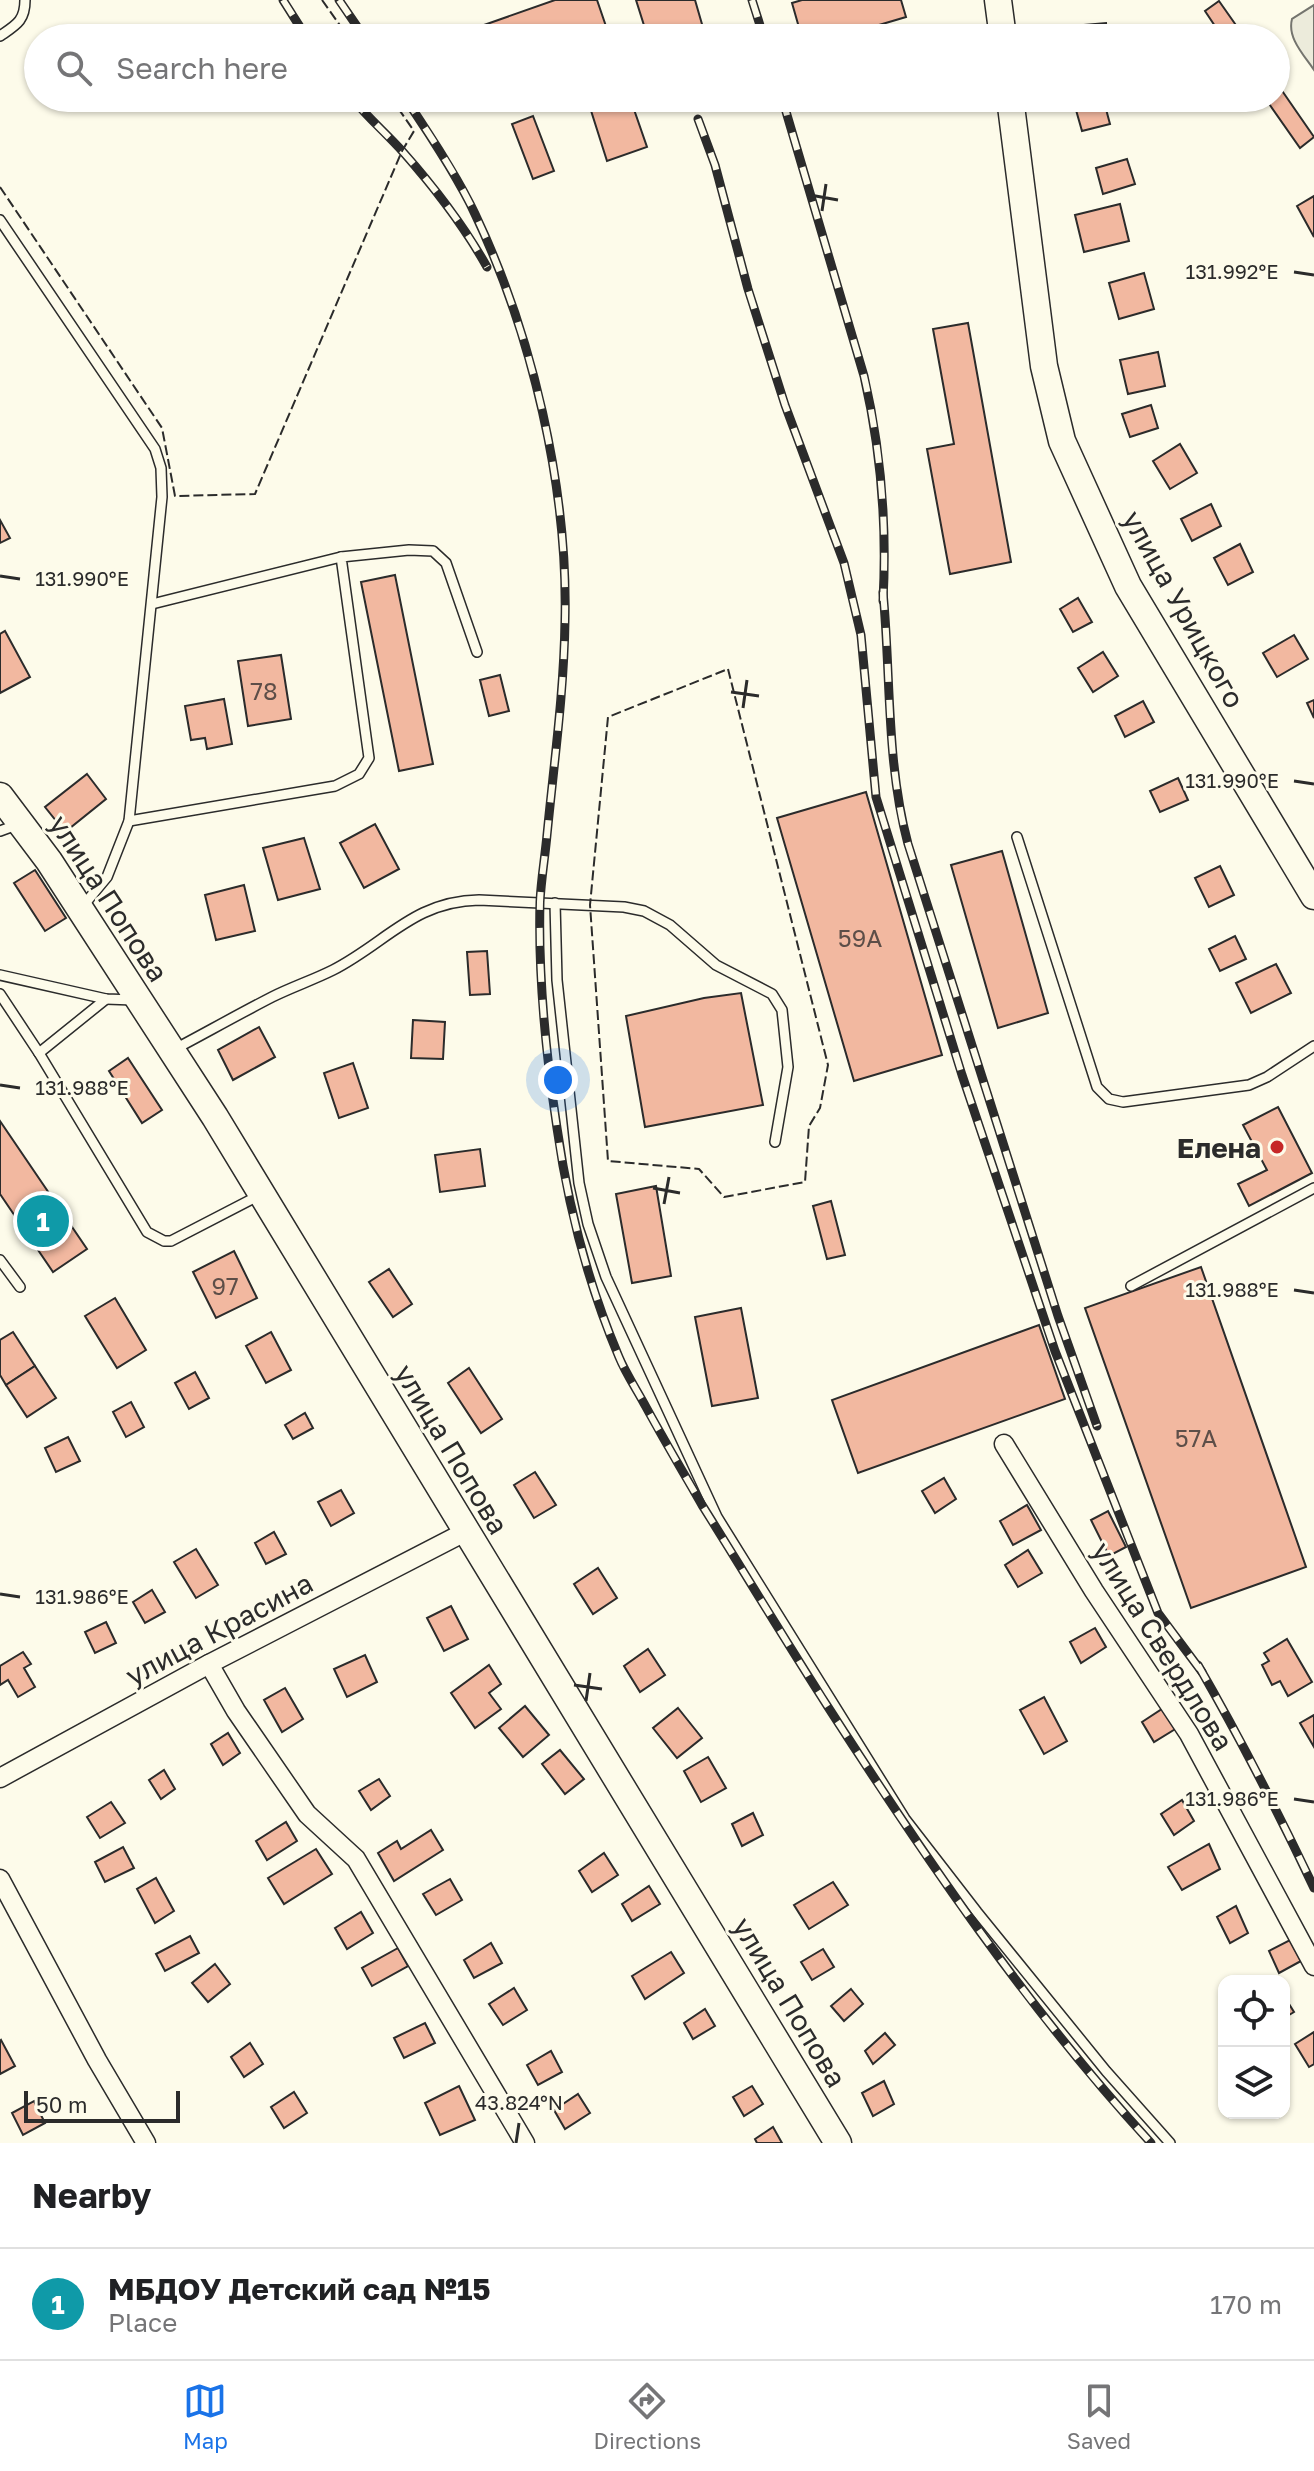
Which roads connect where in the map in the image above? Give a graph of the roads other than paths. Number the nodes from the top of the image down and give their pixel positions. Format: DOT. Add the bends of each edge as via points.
graph roads {
  1 [pos="25,0"];
  2 [pos="998,0"];
  3 [pos="1001,24"];
  4 [pos="0,36"];
  5 [pos="1012,112"];
  6 [pos="0,220"];
  7 [pos="341,557"];
  8 [pos="152,604"];
  9 [pos="477,652"];
  10 [pos="0,796"];
  11 [pos="129,821"];
  12 [pos="11,827"];
  13 [pos="1017,837"];
  14 [pos="1314,896"];
  15 [pos="555,903"];
  16 [pos="80,909"];
  17 [pos="0,975"];
  18 [pos="0,994"];
  19 [pos="106,999"];
  20 [pos="138,1000"];
  21 [pos="1314,1046"];
  22 [pos="172,1051"];
  23 [pos="39,1053"];
  24 [pos="775,1142"];
  25 [pos="1314,1188"];
  26 [pos="261,1194"];
  27 [pos="0,1260"];
  28 [pos="1131,1286"];
  29 [pos="20,1287"];
  30 [pos="1004,1444"];
  31 [pos="465,1532"];
  32 [pos="209,1664"];
  33 [pos="0,1778"];
  34 [pos="0,1879"];
  35 [pos="1314,1966"];
  36 [pos="146,2143"];
  37 [pos="525,2143"];
  38 [pos="838,2143"];
  39 [pos="1170,2143"];
  1 -- 4 [label="lane" via="25,13"];
  2 -- 3 [label="street"];
  5 -- 14 [label="street, улица Урицкого" via="1044,366 1062,441 1128,586"];
  6 -- 8 [label="lane" via="155,449 162,497"];
  7 -- 8 [label="lane"];
  7 -- 9 [label="lane" via="433,551 446,563"];
  7 -- 11 [label="lane" via="369,758 359,774 335,786"];
  8 -- 11 [label="lane"];
  10 -- 12 [label="street, улица Попова"];
  11 -- 16 [label="lane" via="107,877"];
  12 -- 16 [label="street, улица Попова"];
  13 -- 21 [label="lane" via="1097,1087 1109,1099 1123,1102 1249,1085"];
  15 -- 22 [label="lane" via="459,900 419,913 334,970"];
  15 -- 24 [label="lane" via="644,911 670,925 716,965 772,994 782,1010 788,1067"];
  15 -- 39 [label="lane" via="557,980 588,1224 606,1277 717,1517 905,1819"];
  16 -- 20 [label="street, улица Попова"];
  17 -- 19 [label="lane"];
  18 -- 23 [label="lane"];
  19 -- 20 [label="lane"];
  19 -- 23 [label="lane"];
  20 -- 22 [label="street, улица Попова"];
  22 -- 26 [label="street, улица Попова"];
  23 -- 26 [label="lane" via="147,1232 171,1241"];
  25 -- 28 [label="lane"];
  26 -- 31 [label="street, улица Попова"];
  27 -- 29 [label="lane"];
  30 -- 35 [label="street, улица Свердлова" via="1189,1734"];
  31 -- 32 [label="street, улица Красина"];
  31 -- 38 [label="street, улица Попова"];
  32 -- 33 [label="street, улица Красина"];
  32 -- 37 [label="street" via="307,1814 356,1859"];
  34 -- 36 [label="street"];
}
